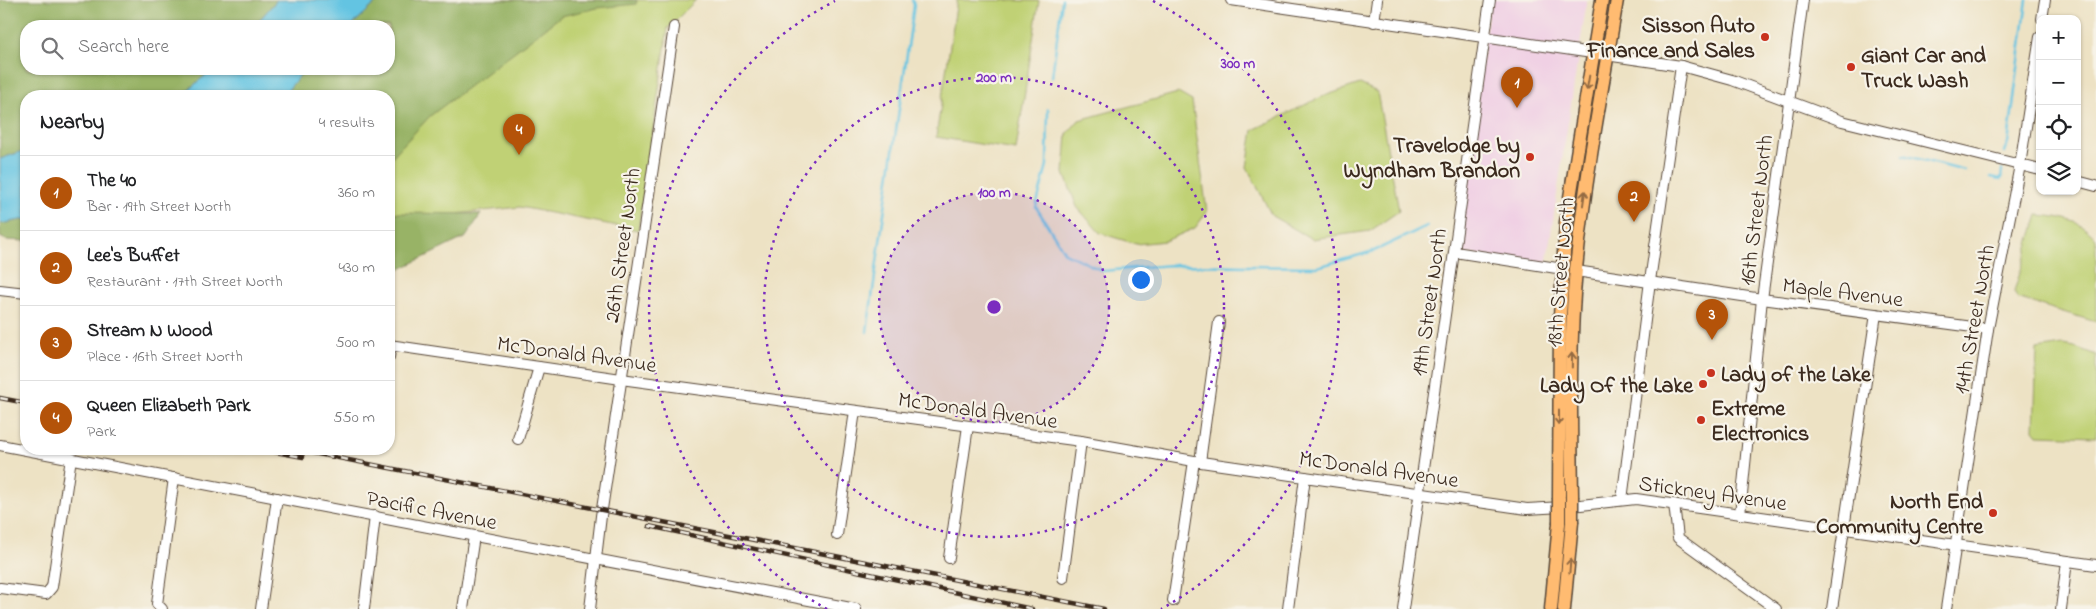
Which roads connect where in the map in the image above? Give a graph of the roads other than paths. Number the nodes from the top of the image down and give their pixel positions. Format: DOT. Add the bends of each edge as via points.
graph roads {
  1 [pos="1231,0"];
  2 [pos="1377,0"];
  3 [pos="1490,0"];
  4 [pos="1602,0"];
  5 [pos="1617,0"];
  6 [pos="1803,0"];
  7 [pos="2045,0"];
  8 [pos="2043,15"];
  9 [pos="1374,22"];
  10 [pos="674,28"];
  11 [pos="1485,38"];
  12 [pos="1593,54"];
  13 [pos="1607,56"];
  14 [pos="2036,60"];
  15 [pos="1681,66"];
  16 [pos="1789,99"];
  17 [pos="2020,165"];
  18 [pos="2036,169"];
  19 [pos="2081,182"];
  20 [pos="2096,186"];
  21 [pos="1454,252"];
  22 [pos="1569,270"];
  23 [pos="1650,281"];
  24 [pos="0,290"];
  25 [pos="20,292"];
  26 [pos="1762,299"];
  27 [pos="1876,314"];
  28 [pos="1219,322"];
  29 [pos="1988,329"];
  30 [pos="395,346"];
  31 [pos="539,367"];
  32 [pos="621,379"];
  33 [pos="855,410"];
  34 [pos="968,426"];
  35 [pos="518,439"];
  36 [pos="1080,442"];
  37 [pos="0,445"];
  38 [pos="20,449"];
  39 [pos="55,455"];
  40 [pos="71,458"];
  41 [pos="1197,461"];
  42 [pos="1304,477"];
  43 [pos="174,478"];
  44 [pos="1420,493"];
  45 [pos="277,498"];
  46 [pos="1622,500"];
  47 [pos="1561,502"];
  48 [pos="1674,504"];
  49 [pos="1740,514"];
  50 [pos="376,516"];
  51 [pos="1566,522"];
  52 [pos="1844,529"];
  53 [pos="837,535"];
  54 [pos="474,536"];
  55 [pos="1955,545"];
  56 [pos="596,558"];
  57 [pos="949,558"];
  58 [pos="2067,561"];
  59 [pos="2096,565"];
  60 [pos="1063,578"];
  61 [pos="0,588"];
  62 [pos="1173,601"];
  63 [pos="826,606"];
  64 [pos="162,609"];
  65 [pos="261,609"];
  66 [pos="364,609"];
  67 [pos="463,609"];
  68 [pos="590,609"];
  69 [pos="856,609"];
  70 [pos="1288,609"];
  71 [pos="1403,609"];
  72 [pos="1551,609"];
  73 [pos="1564,609"];
  74 [pos="1776,609"];
  75 [pos="1832,609"];
  76 [pos="1946,609"];
  77 [pos="2061,609"];
  1 -- 9 [label="street"];
  2 -- 9 [label="street"];
  3 -- 11 [label="street, 19th Street North"];
  4 -- 12 [label="main road, 18th Street North"];
  5 -- 13 [label="main road, 18th Street North"];
  6 -- 16 [label="street, 16th Street North"];
  7 -- 8 [label="street"];
  9 -- 11 [label="street"];
  10 -- 32 [label="street, 26th Street North"];
  11 -- 12 [label="street"];
  11 -- 21 [label="street, 19th Street North"];
  12 -- 13 [label="street"];
  12 -- 22 [label="main road, 18th Street North, one-way" via="1570,192"];
  13 -- 15 [label="street"];
  22 -- 13 [label="main road, 18th Street North, one-way"];
  14 -- 17 [label="street, 14th Street North"];
  15 -- 16 [label="street"];
  15 -- 23 [label="street"];
  16 -- 17 [label="street" via="1842,121"];
  16 -- 26 [label="street, 16th Street North"];
  17 -- 18 [label="street"];
  17 -- 29 [label="street, 14th Street North"];
  19 -- 20 [label="street"];
  21 -- 22 [label="street, Maple Avenue"];
  21 -- 44 [label="street, 19th Street North"];
  22 -- 23 [label="street, Maple Avenue"];
  22 -- 47 [label="main road, 18th Street North, one-way" via="1559,369"];
  51 -- 22 [label="main road, 18th Street North, one-way, bridge" via="1572,496"];
  23 -- 26 [label="street, Maple Avenue"];
  23 -- 46 [label="street"];
  24 -- 25 [label="street"];
  26 -- 27 [label="street, Maple Avenue"];
  26 -- 49 [label="street, 16th Street North"];
  27 -- 29 [label="street, Maple Avenue"];
  27 -- 52 [label="street"];
  28 -- 41 [label="street"];
  29 -- 55 [label="street, 14th Street North"];
  30 -- 31 [label="street, McDonald Avenue"];
  31 -- 32 [label="street, McDonald Avenue"];
  31 -- 35 [label="street"];
  32 -- 33 [label="street, McDonald Avenue"];
  32 -- 56 [label="street, 26th Street North"];
  33 -- 34 [label="street, McDonald Avenue"];
  33 -- 53 [label="street"];
  34 -- 36 [label="street, McDonald Avenue"];
  34 -- 57 [label="street"];
  36 -- 41 [label="street, McDonald Avenue"];
  36 -- 60 [label="street"];
  37 -- 38 [label="street, Pacific Avenue"];
  39 -- 40 [label="street, Pacific Avenue"];
  40 -- 43 [label="street, Pacific Avenue"];
  40 -- 61 [label="street" via="52,586 46,594"];
  41 -- 42 [label="street, McDonald Avenue"];
  41 -- 62 [label="street"];
  42 -- 44 [label="street, McDonald Avenue"];
  42 -- 70 [label="street"];
  43 -- 45 [label="street, Pacific Avenue"];
  43 -- 64 [label="street" via="157,604"];
  44 -- 47 [label="street, McDonald Avenue" via="1527,509"];
  44 -- 71 [label="street, 19th Street North"];
  45 -- 50 [label="street, Pacific Avenue"];
  45 -- 65 [label="street"];
  46 -- 47 [label="street, Stickney Avenue"];
  46 -- 48 [label="street, Stickney Avenue"];
  47 -- 51 [label="main road, 18th Street North, bridge"];
  48 -- 49 [label="street, Stickney Avenue"];
  48 -- 74 [label="street" via="1678,538"];
  49 -- 52 [label="street, Stickney Avenue"];
  50 -- 54 [label="street, Pacific Avenue"];
  50 -- 66 [label="street"];
  51 -- 72 [label="main road, 18th Street North"];
  73 -- 51 [label="main road, 18th Street North, one-way"];
  52 -- 55 [label="street, Stickney Avenue"];
  52 -- 75 [label="street"];
  54 -- 56 [label="street, Pacific Avenue"];
  54 -- 67 [label="street"];
  55 -- 58 [label="street, Stickney Avenue"];
  55 -- 76 [label="street, 14th Street North"];
  56 -- 63 [label="street, Pacific Avenue"];
  56 -- 68 [label="street, 26th Street North"];
  58 -- 59 [label="street, Stickney Avenue"];
  58 -- 77 [label="street"];
  63 -- 69 [label="street, Pacific Avenue"];
}
